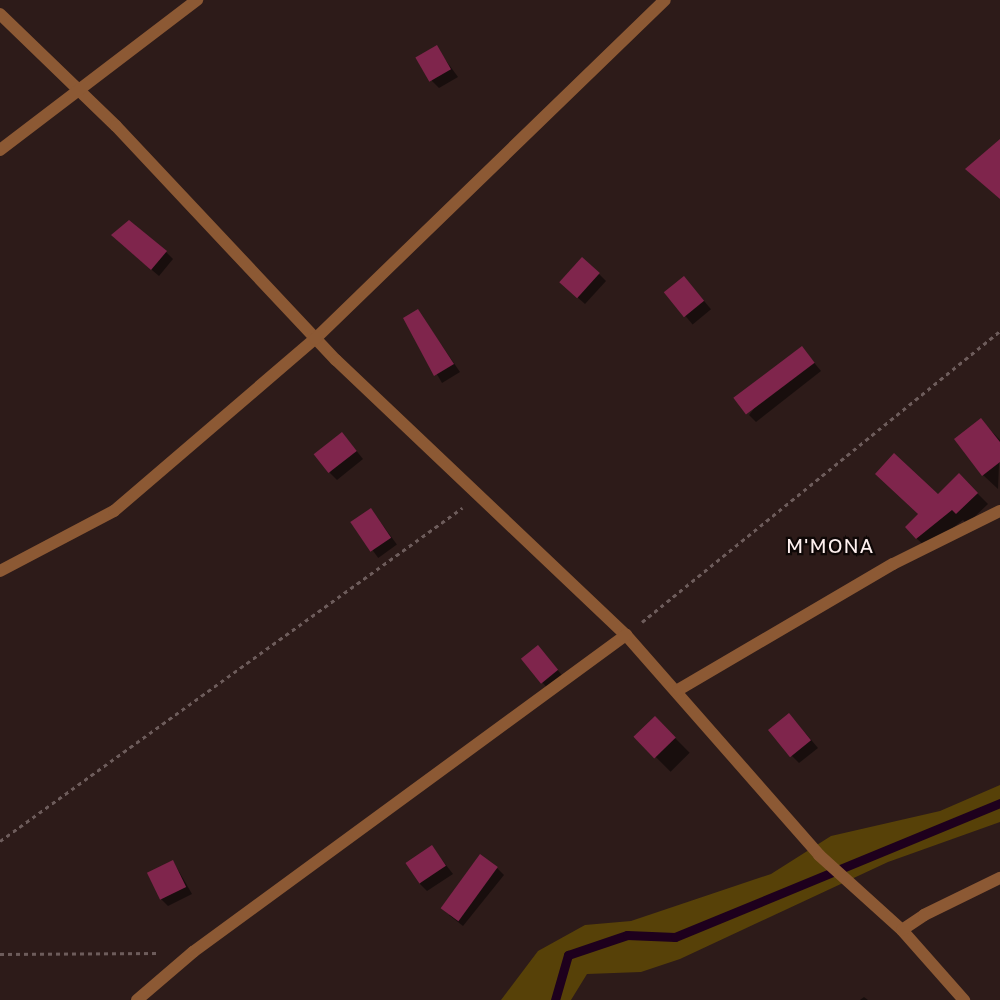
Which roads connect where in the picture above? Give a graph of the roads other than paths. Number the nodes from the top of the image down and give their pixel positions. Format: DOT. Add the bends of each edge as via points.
graph roads {
  1 [pos="197,0"];
  2 [pos="665,0"];
  3 [pos="0,14"];
  4 [pos="75,89"];
  5 [pos="0,150"];
  6 [pos="315,339"];
  7 [pos="1000,511"];
  8 [pos="0,571"];
  9 [pos="626,635"];
  10 [pos="678,690"];
  11 [pos="1000,878"];
  12 [pos="902,930"];
  13 [pos="138,1000"];
  14 [pos="964,1000"];
  1 -- 4 [label="street"];
  2 -- 6 [label="street"];
  3 -- 4 [label="street"];
  4 -- 5 [label="street" via="19,140"];
  4 -- 6 [label="street" via="116,126"];
  6 -- 8 [label="street" via="114,511"];
  6 -- 9 [label="street"];
  7 -- 10 [label="street" via="893,564"];
  9 -- 10 [label="street"];
  9 -- 13 [label="street" via="193,952"];
  10 -- 12 [label="street" via="835,869"];
  11 -- 12 [label="street"];
  12 -- 14 [label="street"];
}
